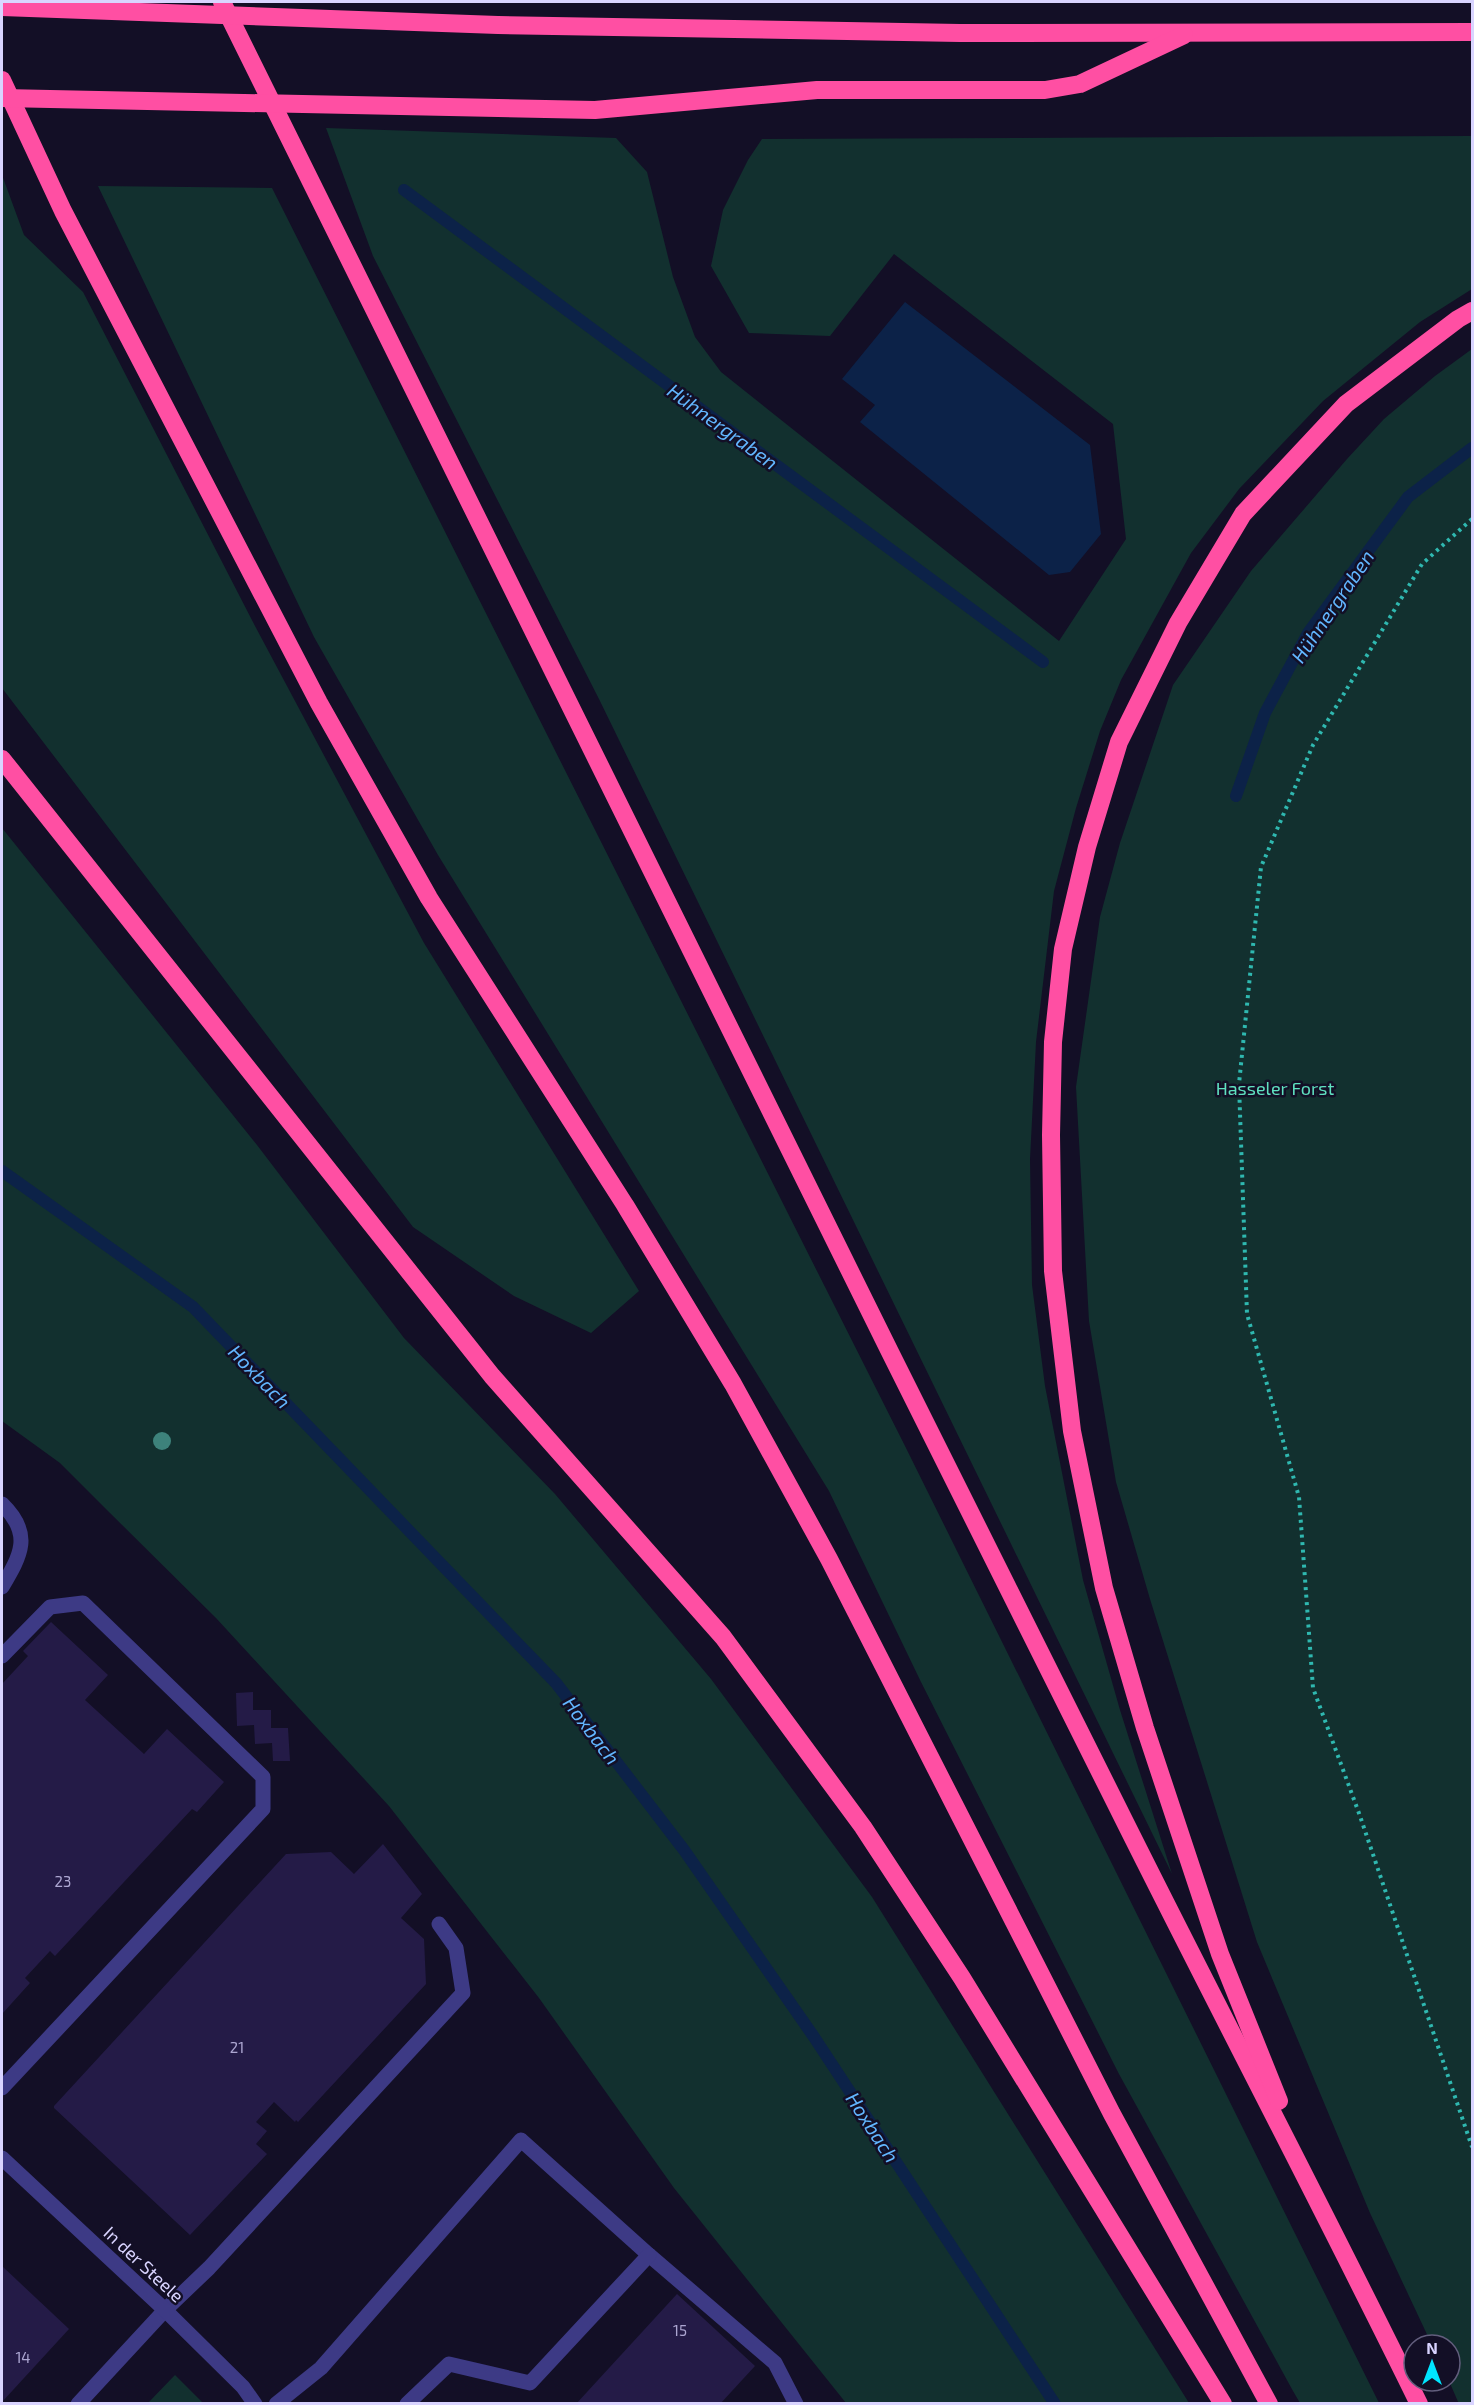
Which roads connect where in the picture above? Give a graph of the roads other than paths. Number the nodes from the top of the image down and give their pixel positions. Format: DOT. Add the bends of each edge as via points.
graph roads {
  1 [pos="222,2"];
  2 [pos="2,7"];
  3 [pos="1473,32"];
  4 [pos="1188,33"];
  5 [pos="2,80"];
  6 [pos="2,98"];
  7 [pos="1473,311"];
  8 [pos="2,759"];
  9 [pos="2,1504"];
  10 [pos="2,1587"];
  11 [pos="2,1656"];
  12 [pos="439,1924"];
  13 [pos="2,2088"];
  14 [pos="2,2158"];
  15 [pos="1323,2208"];
  16 [pos="649,2255"];
  17 [pos="165,2310"];
  18 [pos="78,2403"];
  19 [pos="255,2403"];
  20 [pos="276,2403"];
  21 [pos="406,2403"];
  22 [pos="796,2403"];
  23 [pos="1223,2403"];
  24 [pos="1269,2403"];
  25 [pos="1419,2403"];
  1 -- 15 [label="highway" via="739,1051 1120,1813"];
  2 -- 4 [label="highway" via="498,25"];
  3 -- 4 [label="highway"];
  4 -- 6 [label="highway" via="1080,84 1045,90 817,90 595,110"];
  5 -- 24 [label="highway" via="63,211 319,703 429,898 733,1384 824,1549 1112,2114"];
  7 -- 15 [label="highway" via="1346,404 1243,514 1178,623 1119,742 1087,847 1063,949 1053,1042 1053,1271 1072,1431 1104,1588 1145,1728 1220,1954"];
  8 -- 23 [label="highway" via="492,1376 730,1647 863,1827 956,1968"];
  9 -- 10 [label="street" via="14,1516 22,1535 18,1560"];
  11 -- 13 [label="street" via="50,1607 83,1603 263,1777 263,1809"];
  12 -- 17 [label="street" via="456,1948 463,1993 209,2268"];
  14 -- 17 [label="street, In der Steele"];
  15 -- 25 [label="highway"];
  16 -- 20 [label="street" via="521,2140 321,2368"];
  16 -- 21 [label="street" via="530,2383 448,2364"];
  16 -- 22 [label="street" via="775,2363"];
  17 -- 18 [label="street"];
  17 -- 19 [label="street, In der Steele"];
}
